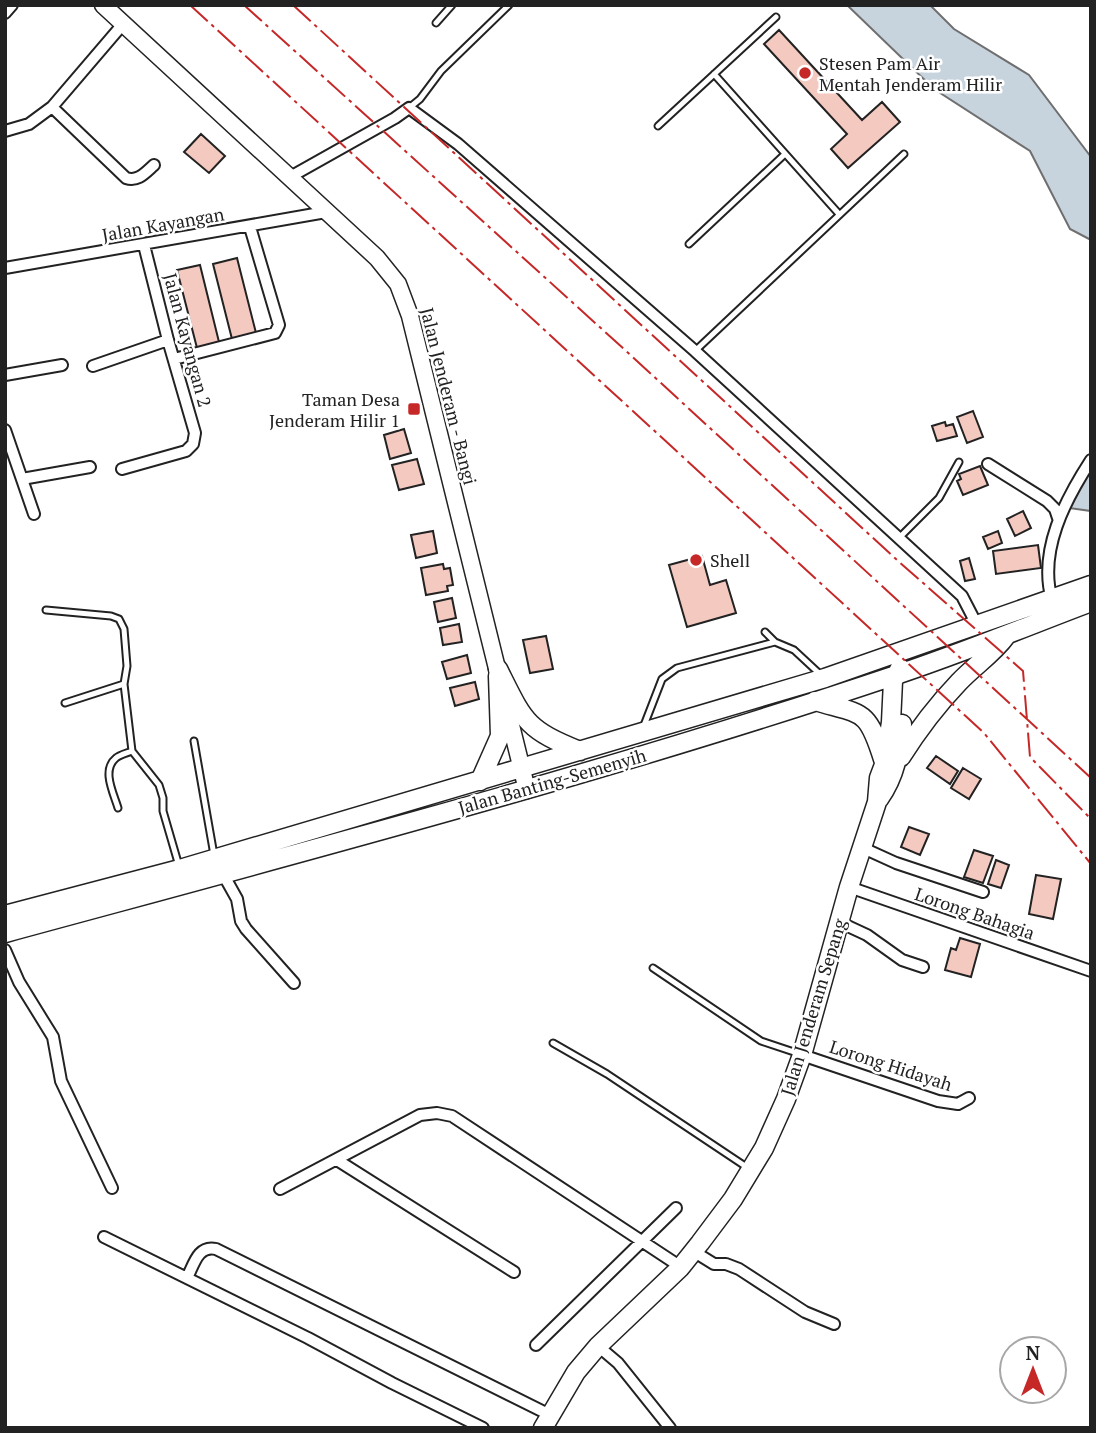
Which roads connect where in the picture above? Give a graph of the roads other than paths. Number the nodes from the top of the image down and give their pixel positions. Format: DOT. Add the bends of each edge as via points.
graph roads {
  1 [pos="12,5"];
  2 [pos="103,5"];
  3 [pos="452,5"];
  4 [pos="509,5"];
  5 [pos="5,13"];
  6 [pos="776,17"];
  7 [pos="436,23"];
  8 [pos="123,24"];
  9 [pos="714,75"];
  10 [pos="52,107"];
  11 [pos="409,108"];
  12 [pos="657,126"];
  13 [pos="5,131"];
  14 [pos="785,153"];
  15 [pos="904,154"];
  16 [pos="154,165"];
  17 [pos="290,177"];
  18 [pos="326,212"];
  19 [pos="839,214"];
  20 [pos="250,227"];
  21 [pos="689,244"];
  22 [pos="144,245"];
  23 [pos="5,268"];
  24 [pos="168,340"];
  25 [pos="695,351"];
  26 [pos="174,359"];
  27 [pos="62,365"];
  28 [pos="93,366"];
  29 [pos="5,375"];
  30 [pos="5,430"];
  31 [pos="1091,460"];
  32 [pos="959,462"];
  33 [pos="988,464"];
  34 [pos="90,467"];
  35 [pos="122,469"];
  36 [pos="22,479"];
  37 [pos="33,514"];
  38 [pos="1058,518"];
  39 [pos="899,538"];
  40 [pos="1091,585"];
  41 [pos="1052,600"];
  42 [pos="1091,602"];
  43 [pos="46,610"];
  44 [pos="977,625"];
  45 [pos="765,632"];
  46 [pos="1009,633"];
  47 [pos="775,642"];
  48 [pos="919,645"];
  49 [pos="498,670"];
  50 [pos="897,675"];
  51 [pos="830,676"];
  52 [pos="124,684"];
  53 [pos="815,701"];
  54 [pos="65,703"];
  55 [pos="641,733"];
  56 [pos="194,741"];
  57 [pos="132,751"];
  58 [pos="580,751"];
  59 [pos="891,761"];
  60 [pos="522,769"];
  61 [pos="480,781"];
  62 [pos="527,790"];
  63 [pos="118,808"];
  64 [pos="863,848"];
  65 [pos="219,866"];
  66 [pos="180,869"];
  67 [pos="849,887"];
  68 [pos="983,892"];
  69 [pos="5,915"];
  70 [pos="839,922"];
  71 [pos="5,933"];
  72 [pos="5,950"];
  73 [pos="923,967"];
  74 [pos="653,968"];
  75 [pos="1091,971"];
  76 [pos="293,983"];
  77 [pos="553,1043"];
  78 [pos="802,1055"];
  79 [pos="969,1098"];
  80 [pos="337,1160"];
  81 [pos="750,1170"];
  82 [pos="112,1188"];
  83 [pos="280,1189"];
  84 [pos="676,1208"];
  85 [pos="104,1237"];
  86 [pos="642,1241"];
  87 [pos="693,1251"];
  88 [pos="681,1266"];
  89 [pos="514,1272"];
  90 [pos="187,1278"];
  91 [pos="834,1324"];
  92 [pos="536,1345"];
  93 [pos="598,1346"];
  94 [pos="547,1421"];
  95 [pos="482,1428"];
  96 [pos="670,1428"];
  1 -- 5 [label="street"];
  2 -- 8 [label="main road, Jalan Jenderam - Bangi"];
  3 -- 7 [label="lane"];
  4 -- 11 [label="lane"];
  6 -- 9 [label="lane"];
  8 -- 10 [label="street"];
  8 -- 17 [label="main road, Jalan Jenderam - Bangi"];
  9 -- 12 [label="lane"];
  9 -- 14 [label="lane"];
  10 -- 13 [label="street" via="29,124"];
  10 -- 16 [label="street" via="126,178 140,177"];
  11 -- 17 [label="street"];
  11 -- 25 [label="street" via="458,144"];
  14 -- 19 [label="lane"];
  14 -- 21 [label="lane"];
  15 -- 19 [label="lane"];
  17 -- 18 [label="main road, Jalan Jenderam - Bangi"];
  18 -- 20 [label="street, Jalan Kayangan"];
  18 -- 49 [label="main road, Jalan Jenderam - Bangi" via="377,258 398,284 410,316"];
  19 -- 25 [label="lane"];
  20 -- 22 [label="street, Jalan Kayangan"];
  20 -- 26 [label="street" via="278,330"];
  22 -- 23 [label="street, Jalan Kayangan"];
  22 -- 24 [label="street, Jalan Kayangan 2"];
  24 -- 26 [label="street, Jalan Kayangan 2"];
  24 -- 28 [label="street"];
  25 -- 39 [label="street"];
  26 -- 35 [label="street, Jalan Kayangan 2" via="195,433 193,444 186,451"];
  27 -- 29 [label="street"];
  30 -- 36 [label="street"];
  31 -- 38 [label="street"];
  32 -- 39 [label="lane" via="939,498"];
  33 -- 38 [label="street" via="1047,501"];
  34 -- 36 [label="street"];
  36 -- 37 [label="street"];
  38 -- 41 [label="street" via="1050,551"];
  39 -- 44 [label="street" via="962,596"];
  40 -- 41 [label="main road, Jalan Banting-Semenyih"];
  41 -- 44 [label="main road, Jalan Banting-Semenyih"];
  42 -- 46 [label="main road, Jalan Banting-Semenyih"];
  43 -- 52 [label="lane" via="119,619 127,666"];
  44 -- 48 [label="main road, Jalan Banting-Semenyih"];
  45 -- 47 [label="lane"];
  46 -- 50 [label="main road, Jalan Banting-Semenyih"];
  46 -- 59 [label="main road"];
  47 -- 51 [label="lane"];
  47 -- 55 [label="lane" via="677,668 662,679"];
  48 -- 50 [label="main road" via="906,656"];
  48 -- 51 [label="main road, Jalan Banting-Semenyih"];
  49 -- 58 [label="main road" via="527,723"];
  49 -- 60 [label="main road, Jalan Jenderam - Bangi"];
  49 -- 61 [label="main road" via="500,736"];
  50 -- 51 [label="main road" via="878,668"];
  50 -- 53 [label="main road, Jalan Banting-Semenyih"];
  50 -- 59 [label="main road, Jalan Jenderam Sepang" via="893,681"];
  51 -- 55 [label="main road, Jalan Banting-Semenyih"];
  52 -- 54 [label="lane"];
  52 -- 57 [label="lane"];
  53 -- 59 [label="main road" via="863,716"];
  53 -- 62 [label="main road, Jalan Banting-Semenyih"];
  55 -- 58 [label="main road, Jalan Banting-Semenyih"];
  56 -- 65 [label="lane"];
  57 -- 63 [label="lane" via="115,758 110,768"];
  57 -- 66 [label="lane" via="159,785"];
  58 -- 60 [label="main road, Jalan Banting-Semenyih"];
  59 -- 64 [label="main road, Jalan Jenderam Sepang" via="879,778"];
  60 -- 61 [label="main road, Jalan Banting-Semenyih"];
  60 -- 62 [label="main road, Jalan Jenderam - Bangi"];
  61 -- 65 [label="main road, Jalan Banting-Semenyih"];
  62 -- 65 [label="main road, Jalan Banting-Semenyih"];
  64 -- 67 [label="main road, Jalan Jenderam Sepang"];
  64 -- 68 [label="street"];
  65 -- 66 [label="main road, Jalan Banting-Semenyih"];
  65 -- 71 [label="main road, Jalan Banting-Semenyih"];
  65 -- 76 [label="street" via="237,899 241,921"];
  66 -- 69 [label="main road, Jalan Banting-Semenyih"];
  67 -- 70 [label="main road, Jalan Jenderam Sepang"];
  67 -- 75 [label="street, Lorong Bahagia"];
  70 -- 73 [label="street" via="902,960"];
  70 -- 78 [label="main road, Jalan Jenderam Sepang"];
  72 -- 82 [label="street" via="53,1037 61,1081"];
  74 -- 78 [label="lane" via="761,1041"];
  77 -- 81 [label="lane"];
  78 -- 79 [label="street, Lorong Hidayah" via="938,1101 958,1104"];
  78 -- 81 [label="main road, Jalan Jenderam Sepang" via="764,1148"];
  80 -- 83 [label="street"];
  80 -- 86 [label="street" via="421,1115 452,1116"];
  80 -- 89 [label="street"];
  81 -- 87 [label="main road, Jalan Jenderam Sepang"];
  84 -- 86 [label="street"];
  85 -- 90 [label="street"];
  86 -- 88 [label="street"];
  86 -- 92 [label="street"];
  87 -- 88 [label="main road, Jalan Jenderam Sepang"];
  87 -- 91 [label="street" via="714,1265 739,1269 805,1312"];
  88 -- 93 [label="main road, Jalan Jenderam Sepang"];
  90 -- 94 [label="street" via="200,1252 216,1249"];
  90 -- 95 [label="street"];
  93 -- 94 [label="main road, Jalan Jenderam Sepang" via="576,1372"];
  93 -- 96 [label="street" via="618,1363"];
}
